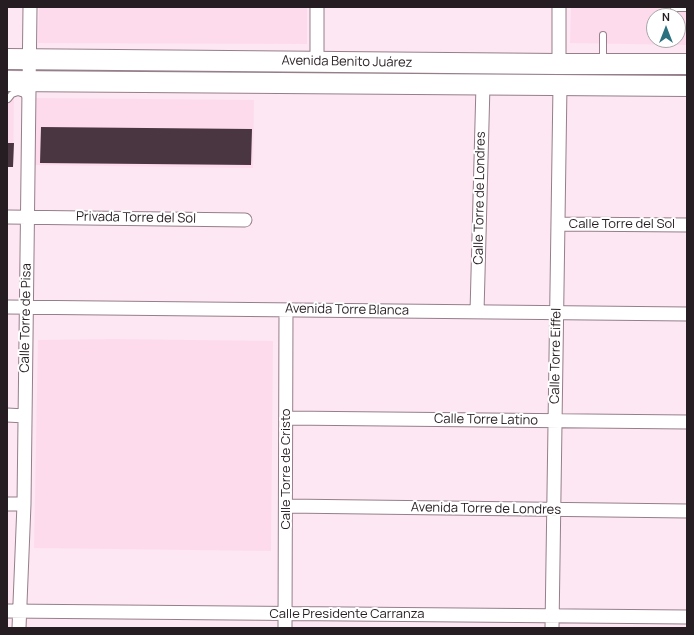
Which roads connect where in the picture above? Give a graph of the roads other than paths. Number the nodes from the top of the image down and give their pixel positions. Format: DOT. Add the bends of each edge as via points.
graph roads {
  1 [pos="30,7"];
  2 [pos="318,7"];
  3 [pos="559,7"];
  4 [pos="603,35"];
  5 [pos="7,59"];
  6 [pos="29,59"];
  7 [pos="317,62"];
  8 [pos="559,64"];
  9 [pos="602,64"];
  10 [pos="687,64"];
  11 [pos="205,81"];
  12 [pos="483,85"];
  13 [pos="560,85"];
  14 [pos="687,86"];
  15 [pos="15,90"];
  16 [pos="7,217"];
  17 [pos="27,217"];
  18 [pos="246,220"];
  19 [pos="558,224"];
  20 [pos="687,224"];
  21 [pos="7,307"];
  22 [pos="26,307"];
  23 [pos="286,310"];
  24 [pos="477,312"];
  25 [pos="556,313"];
  26 [pos="687,314"];
  27 [pos="7,415"];
  28 [pos="25,416"];
  29 [pos="286,418"];
  30 [pos="555,421"];
  31 [pos="687,422"];
  32 [pos="7,504"];
  33 [pos="24,504"];
  34 [pos="286,506"];
  35 [pos="553,510"];
  36 [pos="687,511"];
  37 [pos="13,611"];
  38 [pos="286,613"];
  39 [pos="687,617"];
  40 [pos="552,622"];
  41 [pos="19,628"];
  42 [pos="285,628"];
  1 -- 6 [label="street, Calle Torre de Pisa"];
  2 -- 7 [label="street"];
  3 -- 8 [label="street"];
  4 -- 9 [label="lane"];
  5 -- 6 [label="main road, Avenida Benito Juárez"];
  6 -- 7 [label="main road, Avenida Benito Juárez"];
  6 -- 15 [label="street, Calle Torre de Pisa"];
  7 -- 8 [label="main road, Avenida Benito Juárez"];
  7 -- 11 [label="main road" via="302,71 238,74"];
  8 -- 9 [label="main road, Avenida Benito Juárez"];
  9 -- 10 [label="main road, Avenida Benito Juárez"];
  11 -- 12 [label="main road, Avenida Benito Juárez"];
  11 -- 15 [label="main road, Avenida Benito Juárez"];
  12 -- 13 [label="main road, Avenida Benito Juárez"];
  12 -- 24 [label="street, Calle Torre de Londres"];
  13 -- 14 [label="main road, Avenida Benito Juárez"];
  13 -- 19 [label="street, Calle Torre Eiffel"];
  15 -- 17 [label="street, Calle Torre de Pisa"];
  16 -- 17 [label="street, Privada Torre del Sol"];
  17 -- 18 [label="street, Privada Torre del Sol"];
  17 -- 22 [label="street, Calle Torre de Pisa"];
  19 -- 20 [label="street, Calle Torre del Sol"];
  19 -- 25 [label="street, Calle Torre Eiffel"];
  21 -- 22 [label="street, Avenida Torre Blanca"];
  22 -- 23 [label="street, Avenida Torre Blanca"];
  22 -- 28 [label="street, Calle Torre de Pisa"];
  23 -- 24 [label="street, Avenida Torre Blanca"];
  23 -- 29 [label="street, Calle Torre de Cristo"];
  24 -- 25 [label="street, Avenida Torre Blanca"];
  25 -- 26 [label="street, Avenida Torre Blanca"];
  25 -- 30 [label="street, Calle Torre Eiffel"];
  27 -- 28 [label="street"];
  28 -- 33 [label="street, Calle Torre de Pisa"];
  29 -- 30 [label="street, Calle Torre Latino"];
  29 -- 34 [label="street, Calle Torre de Cristo"];
  30 -- 31 [label="street, Calle Torre Latino"];
  30 -- 35 [label="street, Calle Torre Eiffel"];
  32 -- 33 [label="street"];
  33 -- 37 [label="street, Calle Torre de Pisa"];
  34 -- 35 [label="street, Avenida Torre de Londres"];
  34 -- 38 [label="street, Calle Torre de Cristo"];
  35 -- 36 [label="street, Avenida Torre de Londres"];
  35 -- 40 [label="street, Calle Torre Eiffel"];
  37 -- 38 [label="street, Calle Presidente Carranza"];
  37 -- 41 [label="street, Calle Torre de Pisa"];
  38 -- 40 [label="street, Calle Presidente Carranza"];
  38 -- 42 [label="street, Calle Torre de Cristo"];
  39 -- 40 [label="street, Calle Presidente Carranza"];
}
